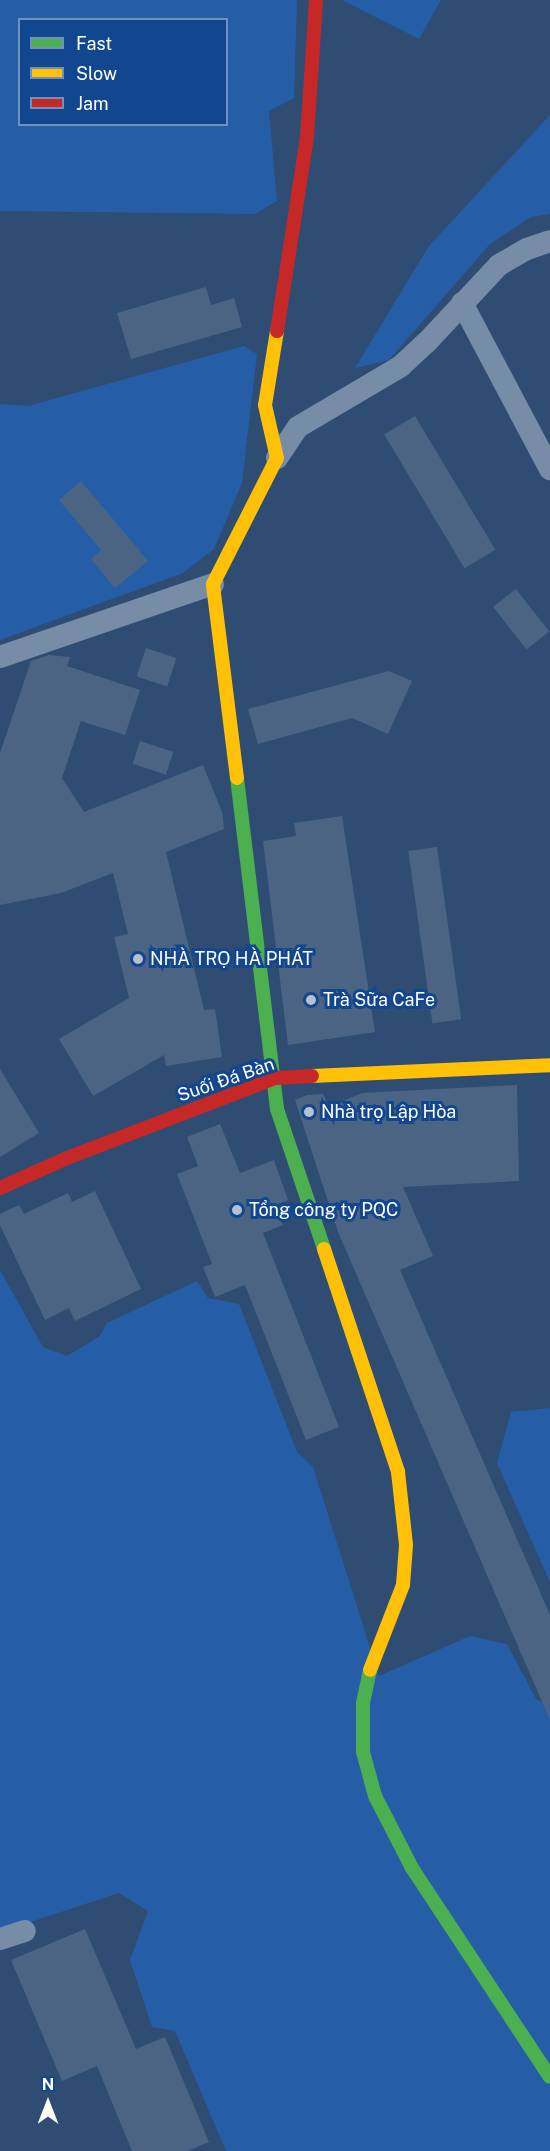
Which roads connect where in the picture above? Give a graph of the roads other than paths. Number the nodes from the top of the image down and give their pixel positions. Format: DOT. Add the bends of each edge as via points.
graph roads {
  1 [pos="316,0"];
  2 [pos="550,241"];
  3 [pos="462,303"];
  4 [pos="277,458"];
  5 [pos="550,469"];
  6 [pos="213,584"];
  7 [pos="0,657"];
  8 [pos="550,1065"];
  9 [pos="275,1078"];
  10 [pos="0,1188"];
  11 [pos="25,1931"];
  12 [pos="0,1940"];
  13 [pos="550,2077"];
  1 -- 4 [label="street" via="307,137 265,405"];
  2 -- 3 [label="street" via="499,265"];
  3 -- 4 [label="street" via="401,366 298,427"];
  3 -- 5 [label="street"];
  4 -- 6 [label="street"];
  6 -- 7 [label="street"];
  6 -- 9 [label="street"];
  8 -- 9 [label="street, Suối Đá Bàn"];
  9 -- 10 [label="street, Suối Đá Bàn"];
  9 -- 13 [label="street" via="277,1109 398,1472 406,1545 403,1585 371,1665 363,1704 363,1752 375,1796 412,1868"];
  11 -- 12 [label="street"];
}
